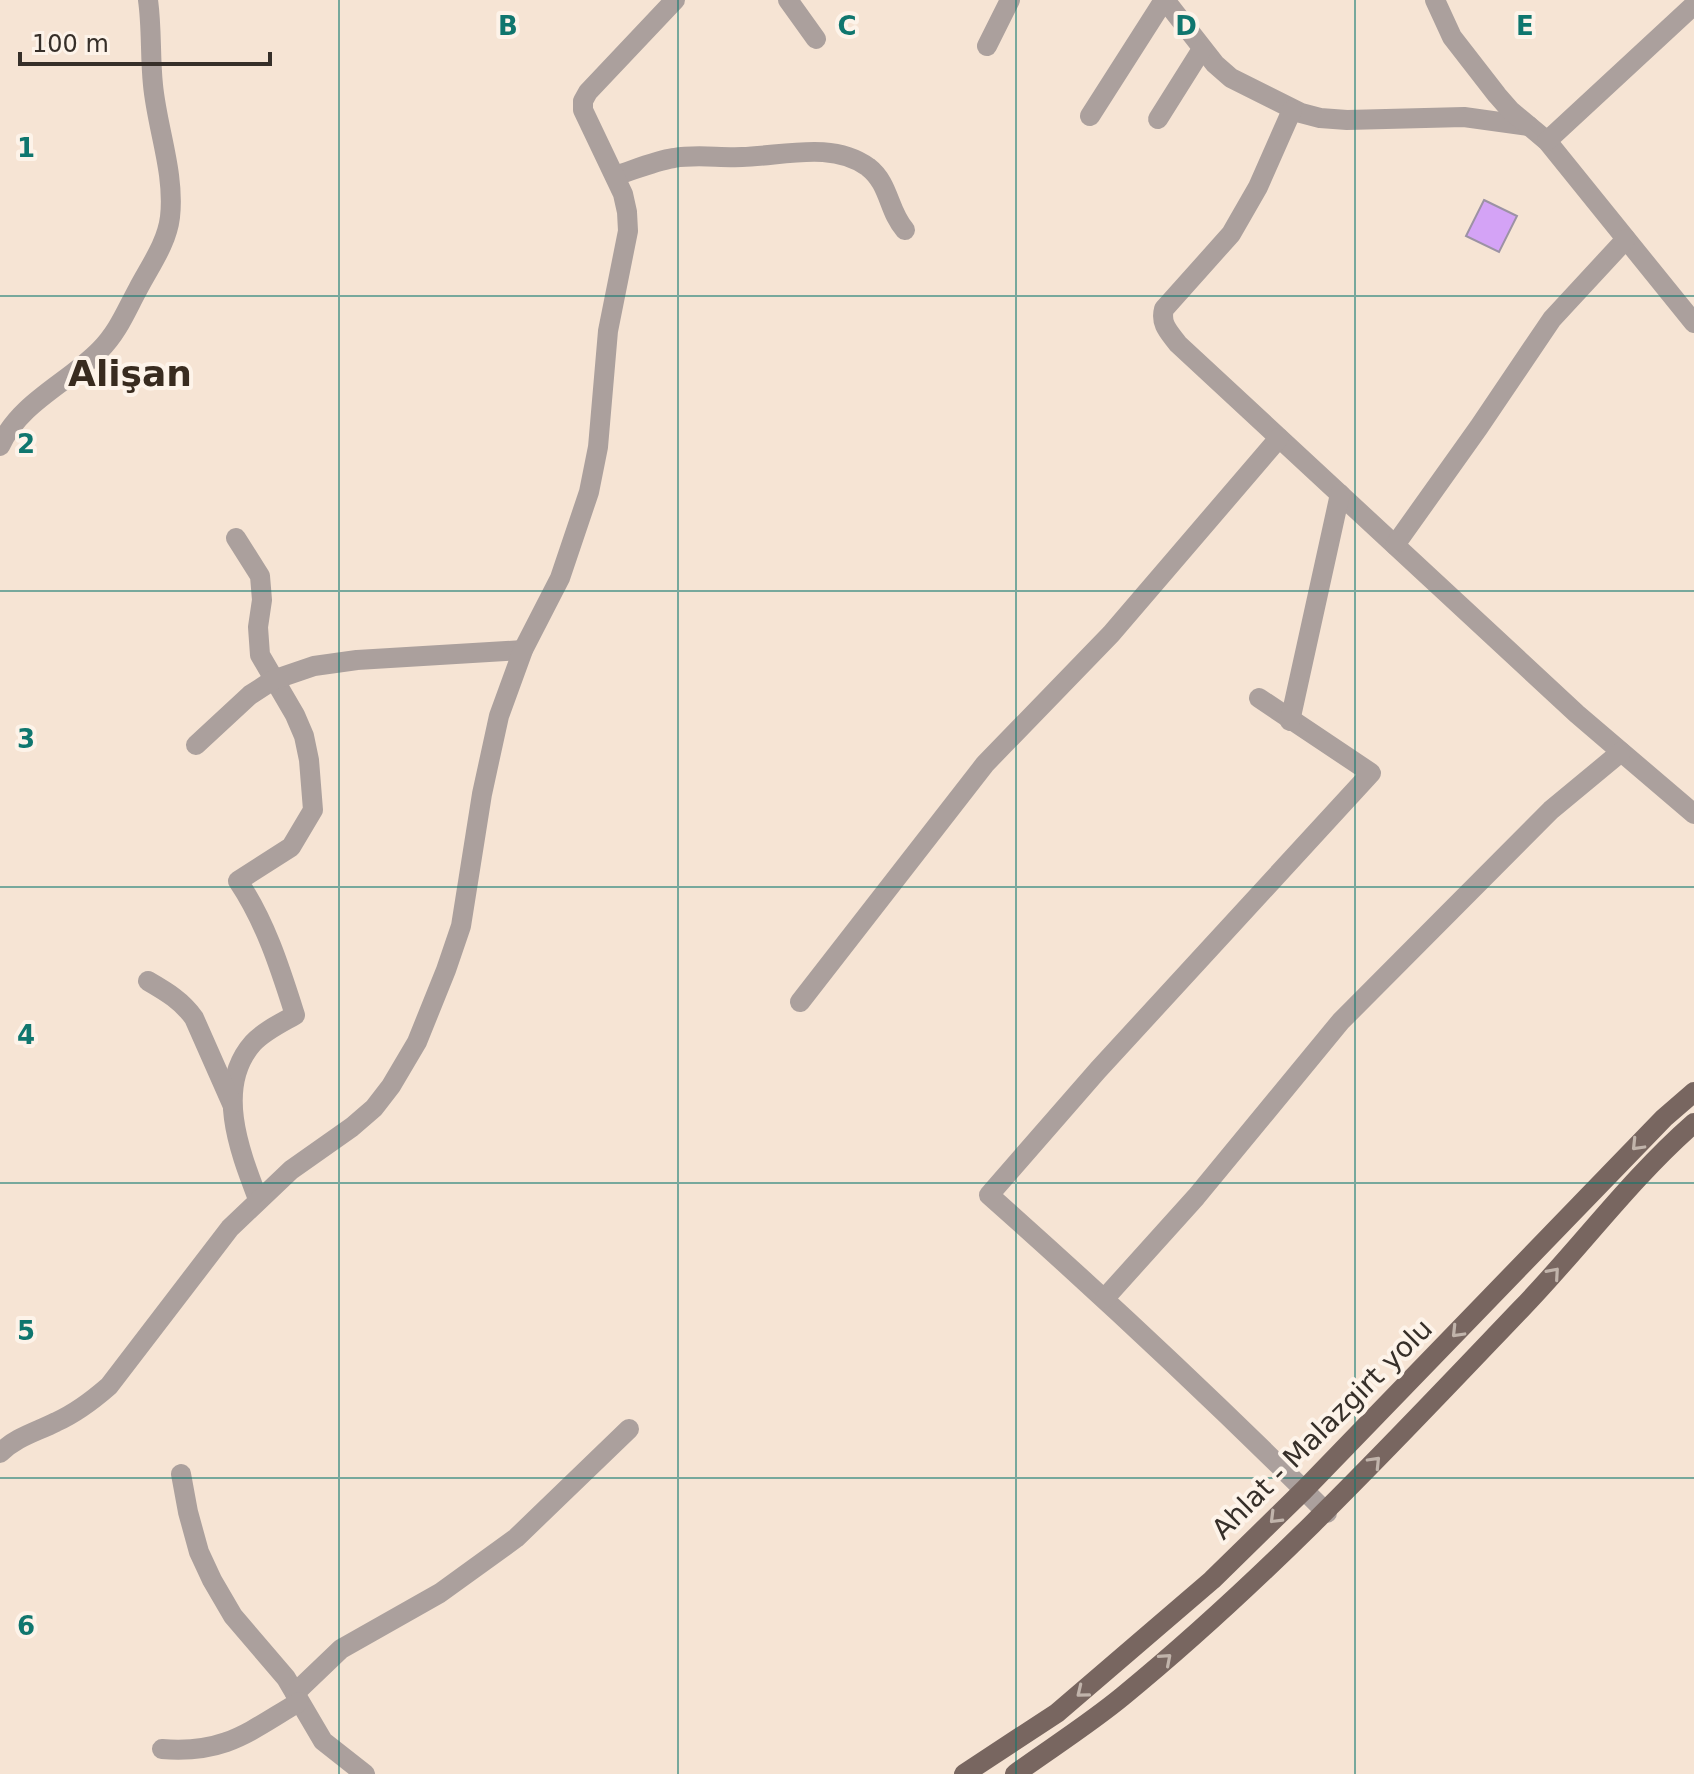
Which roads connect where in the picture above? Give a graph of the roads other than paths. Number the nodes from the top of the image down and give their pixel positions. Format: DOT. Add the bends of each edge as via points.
graph roads {
  1 [pos="148,0"];
  2 [pos="675,0"];
  3 [pos="788,0"];
  4 [pos="1010,0"];
  5 [pos="1164,0"];
  6 [pos="1435,0"];
  7 [pos="1694,5"];
  8 [pos="816,39"];
  9 [pos="987,46"];
  10 [pos="1202,49"];
  11 [pos="1292,110"];
  12 [pos="1090,116"];
  13 [pos="1158,119"];
  14 [pos="1529,126"];
  15 [pos="1547,141"];
  16 [pos="615,176"];
  17 [pos="905,230"];
  18 [pos="1626,239"];
  19 [pos="1694,323"];
  20 [pos="1279,438"];
  21 [pos="0,446"];
  22 [pos="1340,494"];
  23 [pos="236,538"];
  24 [pos="1395,545"];
  25 [pos="523,650"];
  26 [pos="273,680"];
  27 [pos="1259,698"];
  28 [pos="1290,721"];
  29 [pos="196,745"];
  30 [pos="1621,752"];
  31 [pos="1694,814"];
  32 [pos="148,981"];
  33 [pos="800,1002"];
  34 [pos="1694,1092"];
  35 [pos="232,1104"];
  36 [pos="1694,1123"];
  37 [pos="258,1199"];
  38 [pos="1105,1298"];
  39 [pos="629,1429"];
  40 [pos="0,1453"];
  41 [pos="181,1474"];
  42 [pos="1304,1490"];
  43 [pos="1327,1513"];
  44 [pos="297,1697"];
  45 [pos="162,1749"];
  46 [pos="365,1774"];
  47 [pos="964,1774"];
  48 [pos="1015,1774"];
  1 -- 21 [label="street" via="170,219 110,340 15,422"];
  2 -- 16 [label="street" via="583,101"];
  3 -- 8 [label="street"];
  4 -- 9 [label="street"];
  5 -- 10 [label="street"];
  5 -- 12 [label="street"];
  6 -- 14 [label="street" via="1452,37"];
  7 -- 15 [label="street"];
  10 -- 11 [label="street" via="1231,78"];
  10 -- 13 [label="street"];
  11 -- 14 [label="street" via="1320,118 1464,117"];
  11 -- 20 [label="street" via="1231,234 1170,300 1161,318 1178,344"];
  14 -- 15 [label="street"];
  15 -- 18 [label="street"];
  16 -- 17 [label="street" via="693,155 844,155 871,169 882,182"];
  16 -- 25 [label="street" via="628,231 608,331 595,464 560,578"];
  18 -- 19 [label="street"];
  18 -- 24 [label="street" via="1552,319"];
  20 -- 22 [label="street"];
  20 -- 33 [label="street" via="1111,634 985,764"];
  22 -- 24 [label="street"];
  22 -- 28 [label="street"];
  23 -- 26 [label="street" via="260,576 260,655"];
  24 -- 30 [label="street"];
  25 -- 26 [label="street" via="357,660 314,666"];
  25 -- 37 [label="street" via="490,756 461,926 404,1069 374,1108"];
  26 -- 29 [label="street"];
  26 -- 35 [label="street" via="304,736 313,810 291,847 238,881 258,911 295,1015 253,1043 237,1071"];
  27 -- 28 [label="street"];
  28 -- 38 [label="street" via="1371,773 989,1195"];
  30 -- 31 [label="street"];
  30 -- 38 [label="street" via="1551,810 1363,997"];
  32 -- 35 [label="street" via="194,1018"];
  34 -- 42 [label="main road, Ahlat - Malazgirt yolu, one-way"];
  35 -- 37 [label="street" via="244,1163"];
  43 -- 36 [label="main road, Ahlat - Malazgirt yolu, one-way" via="1536,1294 1646,1168"];
  37 -- 40 [label="street" via="218,1242 109,1386 90,1403"];
  38 -- 42 [label="street"];
  39 -- 44 [label="street" via="516,1538 440,1593 341,1649"];
  41 -- 44 [label="street" via="199,1552 212,1580 233,1616"];
  42 -- 43 [label="street"];
  42 -- 47 [label="main road, Ahlat - Malazgirt yolu, one-way" via="1120,1661 1057,1713"];
  48 -- 43 [label="main road, Ahlat - Malazgirt yolu, one-way" via="1120,1698"];
  44 -- 45 [label="street" via="228,1744"];
  44 -- 46 [label="street" via="323,1741"];
}
